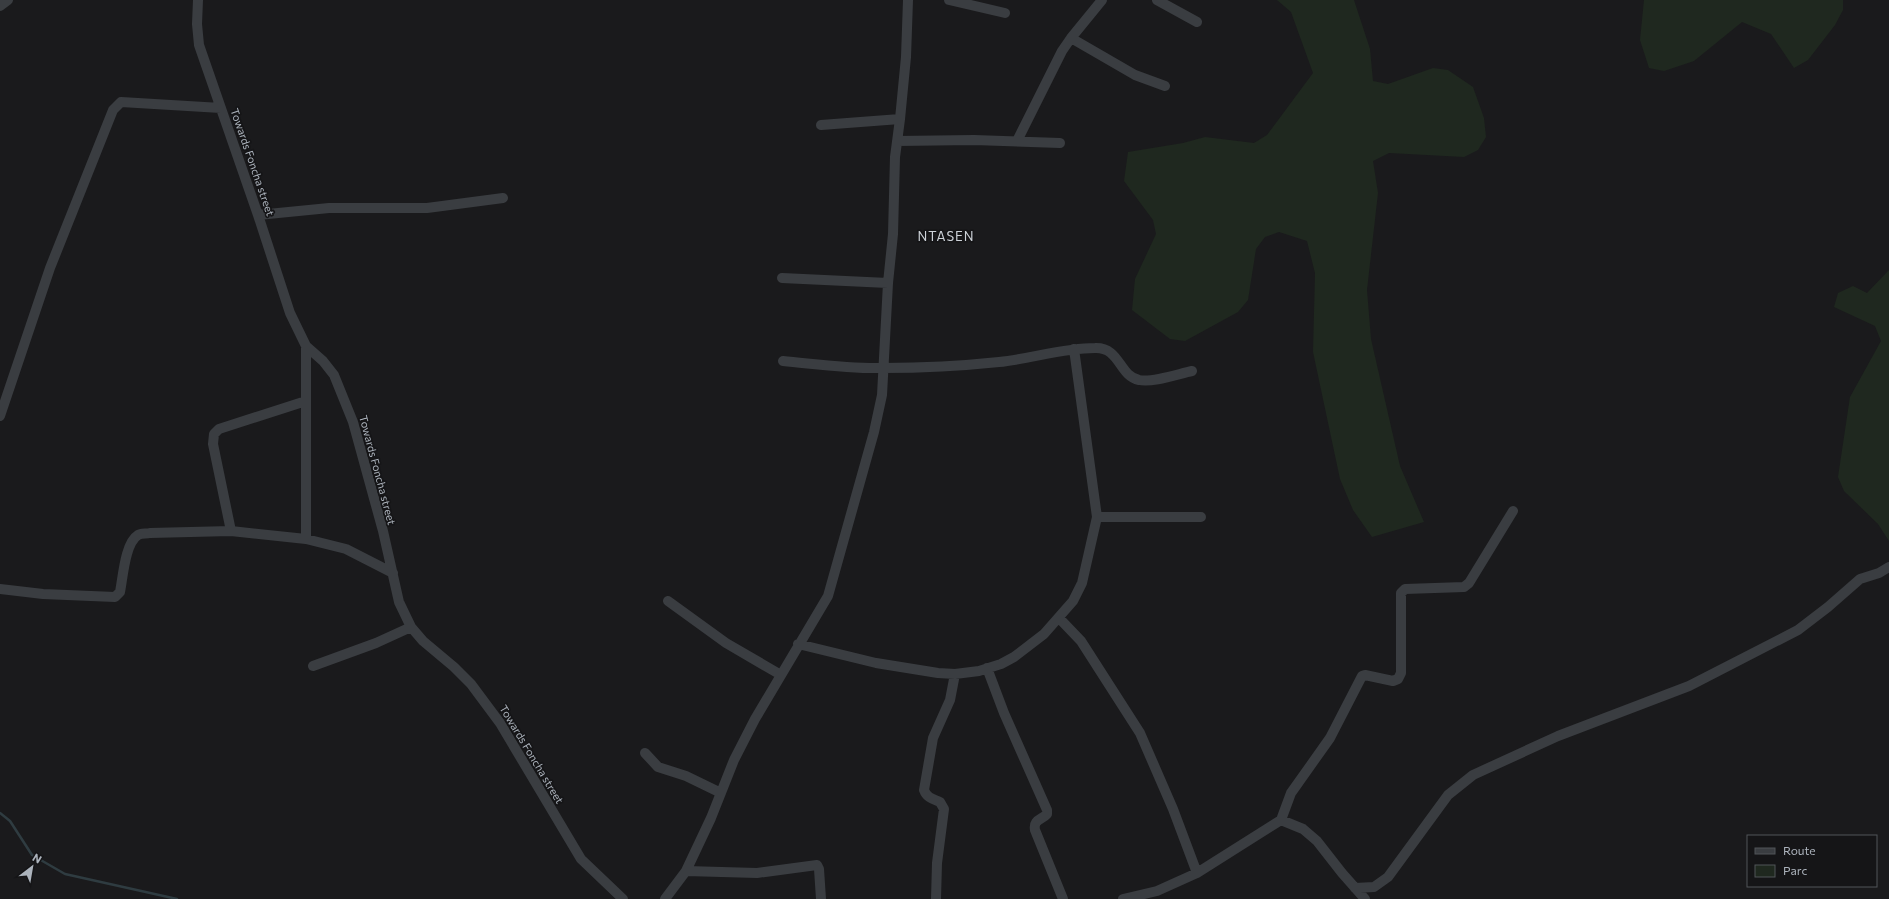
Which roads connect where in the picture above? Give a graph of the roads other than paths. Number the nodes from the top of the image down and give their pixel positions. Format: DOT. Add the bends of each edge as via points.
graph roads {
  1 [pos="8,0"];
  2 [pos="198,0"];
  3 [pos="908,0"];
  4 [pos="949,0"];
  5 [pos="1102,0"];
  6 [pos="1157,0"];
  7 [pos="0,6"];
  8 [pos="1005,13"];
  9 [pos="1197,22"];
  10 [pos="1072,38"];
  11 [pos="1165,86"];
  12 [pos="221,108"];
  13 [pos="900,119"];
  14 [pos="821,125"];
  15 [pos="897,141"];
  16 [pos="1017,141"];
  17 [pos="1060,143"];
  18 [pos="503,198"];
  19 [pos="258,215"];
  20 [pos="782,278"];
  21 [pos="888,283"];
  22 [pos="306,346"];
  23 [pos="1074,349"];
  24 [pos="784,361"];
  25 [pos="882,368"];
  26 [pos="1192,371"];
  27 [pos="306,401"];
  28 [pos="0,416"];
  29 [pos="1514,511"];
  30 [pos="1097,517"];
  31 [pos="1200,517"];
  32 [pos="231,531"];
  33 [pos="306,539"];
  34 [pos="1889,567"];
  35 [pos="393,573"];
  36 [pos="0,589"];
  37 [pos="668,601"];
  38 [pos="1059,618"];
  39 [pos="411,627"];
  40 [pos="798,644"];
  41 [pos="312,666"];
  42 [pos="987,668"];
  43 [pos="956,674"];
  44 [pos="781,675"];
  45 [pos="645,752"];
  46 [pos="721,793"];
  47 [pos="1281,820"];
  48 [pos="686,871"];
  49 [pos="1197,873"];
  50 [pos="1356,888"];
  51 [pos="623,899"];
  52 [pos="665,899"];
  53 [pos="821,899"];
  54 [pos="936,899"];
  55 [pos="1063,899"];
  56 [pos="1123,899"];
  57 [pos="1365,899"];
  1 -- 7 [label="street"];
  2 -- 12 [label="street, Towards Foncha street" via="198,39"];
  3 -- 13 [label="street"];
  4 -- 8 [label="street"];
  5 -- 10 [label="street"];
  6 -- 9 [label="street"];
  10 -- 11 [label="street" via="1136,75"];
  10 -- 16 [label="street" via="1062,51"];
  12 -- 19 [label="street, Towards Foncha street"];
  12 -- 28 [label="street" via="121,102 117,104 50,268"];
  13 -- 14 [label="street"];
  13 -- 15 [label="street"];
  15 -- 16 [label="street"];
  15 -- 21 [label="street" via="894,234"];
  16 -- 17 [label="street"];
  18 -- 19 [label="street" via="427,208 328,208"];
  19 -- 22 [label="street, Towards Foncha street" via="290,313"];
  20 -- 21 [label="street"];
  21 -- 25 [label="street"];
  22 -- 27 [label="street"];
  22 -- 35 [label="street, Towards Foncha street" via="323,360 341,389 353,422"];
  23 -- 25 [label="street" via="1000,362"];
  23 -- 26 [label="street" via="1106,349 1130,376 1137,380 1146,381"];
  23 -- 30 [label="street"];
  24 -- 25 [label="street"];
  25 -- 40 [label="street" via="882,395 876,426 832,584 822,608"];
  27 -- 32 [label="street" via="219,429 214,434 213,444"];
  27 -- 33 [label="street"];
  29 -- 47 [label="street" via="1464,587 1405,590 1401,593 1401,673 1398,679 1393,681 1365,675 1358,680 1330,738 1291,793"];
  30 -- 31 [label="street"];
  30 -- 38 [label="street" via="1079,593"];
  32 -- 33 [label="street"];
  32 -- 36 [label="street" via="139,534 132,540 128,549 120,592 116,597 43,594"];
  33 -- 35 [label="street" via="346,549"];
  34 -- 50 [label="street" via="1860,579 1798,630 1690,686 1558,736 1473,775 1448,795 1388,877 1374,887"];
  35 -- 39 [label="street, Towards Foncha street" via="399,602"];
  37 -- 44 [label="street" via="726,644"];
  38 -- 42 [label="street" via="1044,634 1014,657"];
  38 -- 49 [label="street" via="1082,641 1140,734 1173,809"];
  39 -- 41 [label="street" via="376,643"];
  39 -- 51 [label="street, Towards Foncha street" via="423,641 454,667 486,702 580,859"];
  40 -- 43 [label="street" via="876,663"];
  40 -- 44 [label="street"];
  42 -- 43 [label="street"];
  42 -- 55 [label="street" via="1046,810 1046,816 1034,825"];
  43 -- 54 [label="street" via="950,700 933,738 924,790 926,795 940,802 944,809 937,863"];
  44 -- 46 [label="street" via="742,743"];
  45 -- 46 [label="street" via="658,768 686,776"];
  46 -- 48 [label="street"];
  47 -- 49 [label="street"];
  47 -- 50 [label="street" via="1304,829"];
  48 -- 52 [label="street"];
  48 -- 53 [label="street" via="756,873 816,865 819,869"];
  49 -- 56 [label="street" via="1157,891"];
  50 -- 57 [label="street"];
}
